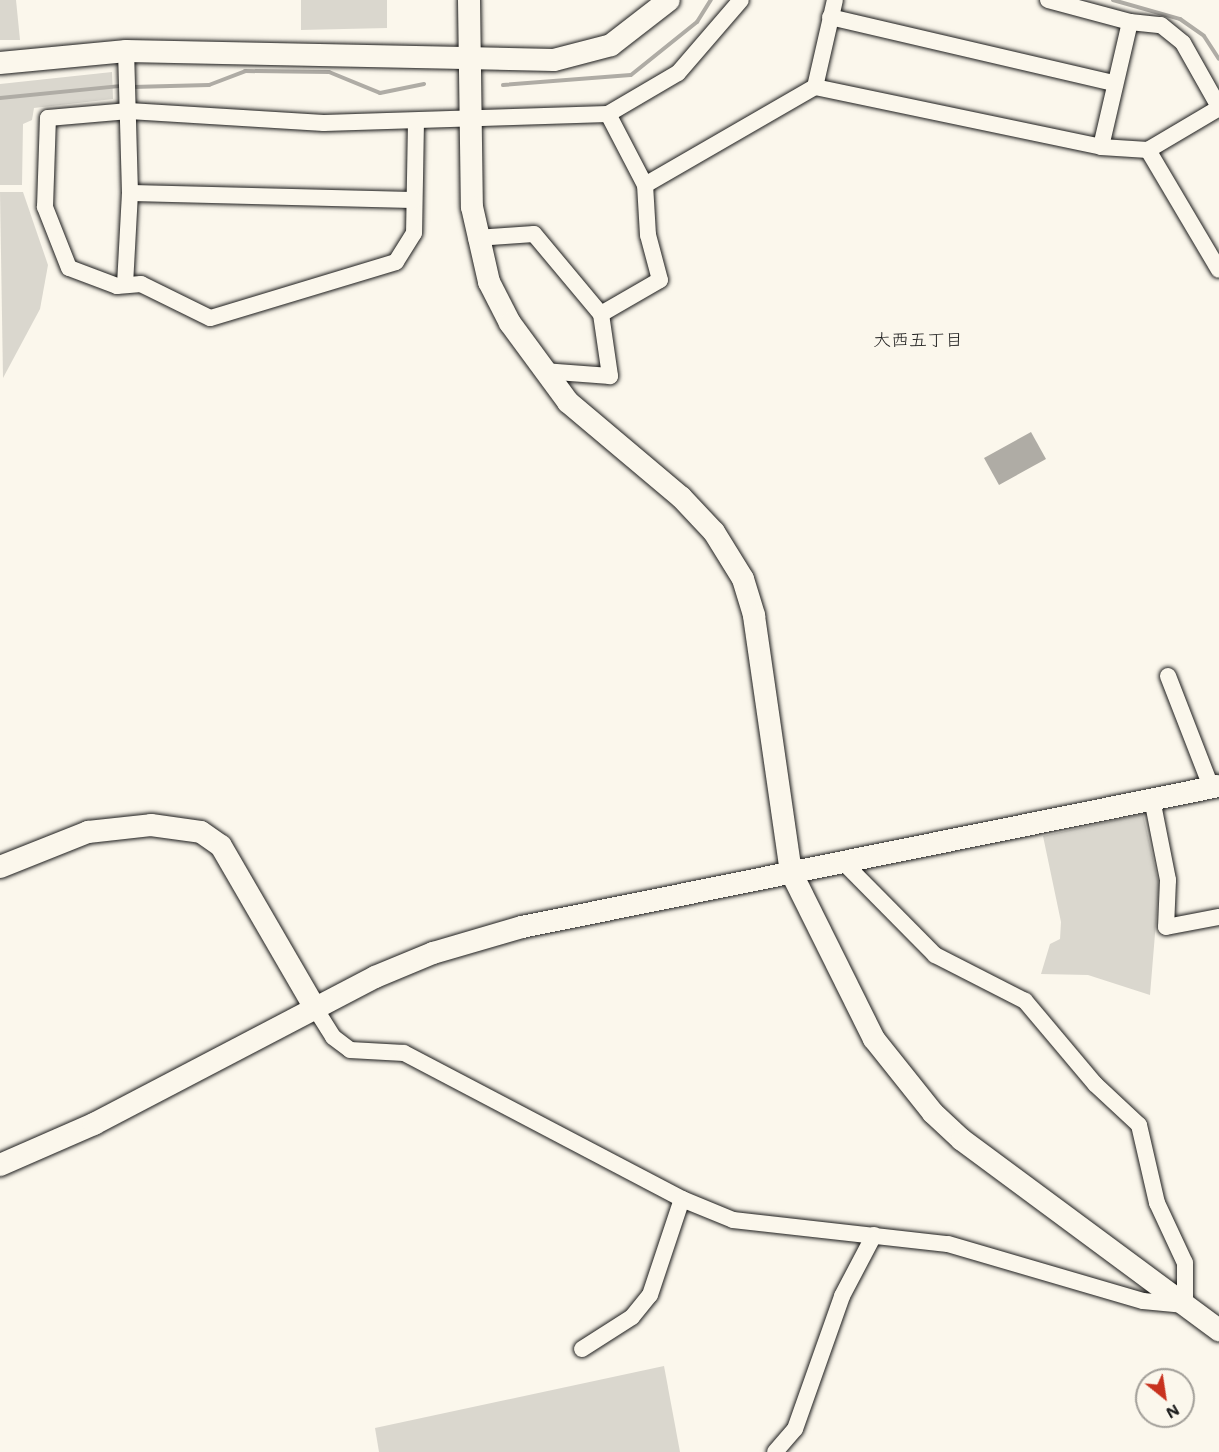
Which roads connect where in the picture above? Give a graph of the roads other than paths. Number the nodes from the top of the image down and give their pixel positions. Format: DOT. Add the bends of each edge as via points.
graph roads {
  1 [pos="469,0"];
  2 [pos="669,0"];
  3 [pos="741,0"];
  4 [pos="835,0"];
  5 [pos="1048,0"];
  6 [pos="830,17"];
  7 [pos="1130,22"];
  8 [pos="126,51"];
  9 [pos="468,59"];
  10 [pos="0,63"];
  11 [pos="1114,83"];
  12 [pos="815,87"];
  13 [pos="128,104"];
  14 [pos="1219,108"];
  15 [pos="608,114"];
  16 [pos="470,119"];
  17 [pos="416,121"];
  18 [pos="1101,147"];
  19 [pos="1148,150"];
  20 [pos="645,185"];
  21 [pos="130,193"];
  22 [pos="414,200"];
  23 [pos="476,238"];
  24 [pos="1219,270"];
  25 [pos="125,285"];
  26 [pos="601,314"];
  27 [pos="543,371"];
  28 [pos="1168,676"];
  29 [pos="1215,786"];
  30 [pos="1152,799"];
  31 [pos="842,861"];
  32 [pos="0,867"];
  33 [pos="791,872"];
  34 [pos="1219,917"];
  35 [pos="315,1008"];
  36 [pos="0,1165"];
  37 [pos="682,1199"];
  38 [pos="874,1235"];
  39 [pos="1185,1305"];
  40 [pos="1219,1330"];
  41 [pos="582,1349"];
  42 [pos="775,1452"];
  1 -- 9 [label="street"];
  2 -- 9 [label="street" via="632,33 586,54 554,60"];
  3 -- 15 [label="street" via="678,73"];
  4 -- 6 [label="street"];
  5 -- 7 [label="street"];
  6 -- 11 [label="street"];
  6 -- 12 [label="street"];
  7 -- 11 [label="street"];
  7 -- 14 [label="street" via="1161,25 1183,43"];
  8 -- 9 [label="street"];
  8 -- 10 [label="street"];
  8 -- 13 [label="street"];
  9 -- 16 [label="street"];
  11 -- 18 [label="street"];
  12 -- 18 [label="street"];
  12 -- 20 [label="street"];
  13 -- 17 [label="street" via="324,123"];
  13 -- 21 [label="street"];
  13 -- 25 [label="street" via="48,118 45,207 69,268 89,279"];
  14 -- 19 [label="street"];
  15 -- 16 [label="street"];
  15 -- 20 [label="street"];
  16 -- 17 [label="street"];
  16 -- 23 [label="street"];
  17 -- 22 [label="street"];
  18 -- 19 [label="street"];
  19 -- 24 [label="street"];
  20 -- 26 [label="street" via="648,235 660,280"];
  21 -- 22 [label="street"];
  21 -- 25 [label="street"];
  22 -- 25 [label="street" via="408,248 396,262 374,273 210,318 141,284"];
  23 -- 26 [label="street" via="534,234"];
  23 -- 27 [label="street" via="499,305"];
  26 -- 27 [label="street" via="610,375"];
  27 -- 33 [label="street" via="594,427 681,497 714,532 743,579 754,616"];
  28 -- 29 [label="street"];
  29 -- 30 [label="street"];
  30 -- 31 [label="street"];
  30 -- 34 [label="street" via="1168,880 1166,927"];
  31 -- 33 [label="street"];
  31 -- 39 [label="street" via="936,955 1024,1001 1095,1084 1139,1125 1156,1203 1185,1263"];
  32 -- 35 [label="street" via="88,832 151,825 201,832 221,846"];
  33 -- 35 [label="street" via="522,927 433,953"];
  33 -- 39 [label="street" via="874,1039 933,1113"];
  35 -- 36 [label="street" via="94,1124"];
  35 -- 37 [label="street" via="333,1037 350,1050 404,1053"];
  37 -- 38 [label="street" via="733,1220"];
  37 -- 41 [label="street" via="650,1295 632,1317"];
  38 -- 39 [label="street" via="948,1244 1143,1301"];
  38 -- 42 [label="street" via="842,1296 795,1429"];
  39 -- 40 [label="street"];
}
